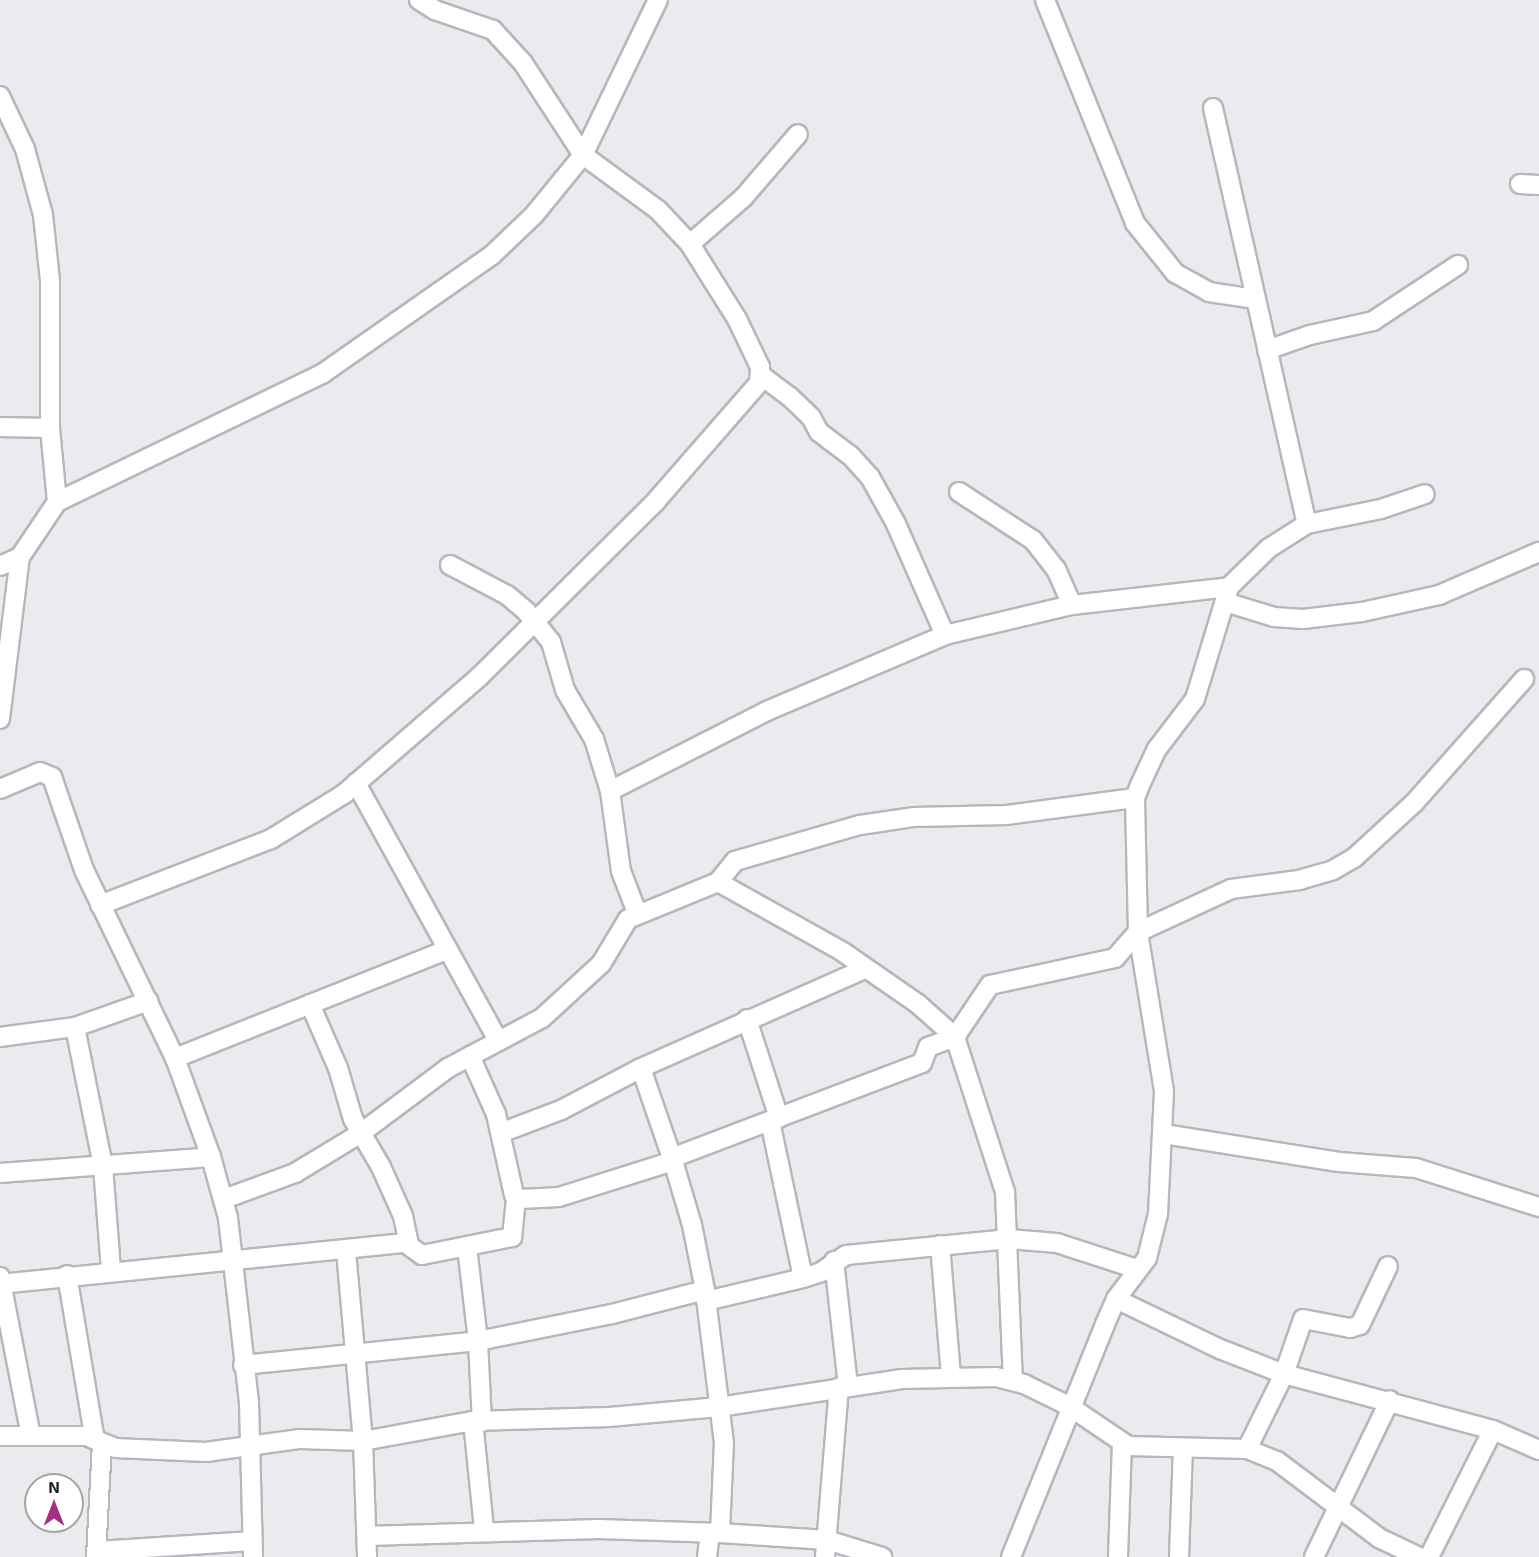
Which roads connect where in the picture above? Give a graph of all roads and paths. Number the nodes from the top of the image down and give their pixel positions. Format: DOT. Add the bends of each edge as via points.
graph roads {
  1 [pos="419,0"];
  2 [pos="658,0"];
  3 [pos="1045,0"];
  4 [pos="0,96"];
  5 [pos="1213,108"];
  6 [pos="798,134"];
  7 [pos="583,155"];
  8 [pos="1520,184"];
  9 [pos="1539,185"];
  10 [pos="690,244"];
  11 [pos="1458,265"];
  12 [pos="1255,299"];
  13 [pos="1266,350"];
  14 [pos="762,376"];
  15 [pos="0,426"];
  16 [pos="50,428"];
  17 [pos="959,492"];
  18 [pos="1425,494"];
  19 [pos="57,502"];
  20 [pos="1307,524"];
  21 [pos="1539,552"];
  22 [pos="21,557"];
  23 [pos="450,565"];
  24 [pos="0,566"];
  25 [pos="1227,594"];
  26 [pos="1072,605"];
  27 [pos="534,620"];
  28 [pos="945,635"];
  29 [pos="1524,679"];
  30 [pos="0,719"];
  31 [pos="356,783"];
  32 [pos="0,789"];
  33 [pos="610,791"];
  34 [pos="1135,798"];
  35 [pos="718,882"];
  36 [pos="100,905"];
  37 [pos="637,913"];
  38 [pos="1138,932"];
  39 [pos="447,950"];
  40 [pos="864,969"];
  41 [pos="149,1000"];
  42 [pos="310,1004"];
  43 [pos="747,1019"];
  44 [pos="75,1027"];
  45 [pos="0,1036"];
  46 [pos="955,1037"];
  47 [pos="498,1040"];
  48 [pos="470,1056"];
  49 [pos="175,1058"];
  50 [pos="641,1068"];
  51 [pos="774,1119"];
  52 [pos="503,1132"];
  53 [pos="361,1133"];
  54 [pos="1164,1134"];
  55 [pos="211,1157"];
  56 [pos="673,1161"];
  57 [pos="103,1166"];
  58 [pos="0,1173"];
  59 [pos="516,1198"];
  60 [pos="224,1199"];
  61 [pos="1539,1207"];
  62 [pos="1009,1239"];
  63 [pos="409,1244"];
  64 [pos="940,1245"];
  65 [pos="466,1247"];
  66 [pos="345,1251"];
  67 [pos="834,1262"];
  68 [pos="233,1263"];
  69 [pos="1388,1266"];
  70 [pos="1137,1269"];
  71 [pos="111,1270"];
  72 [pos="67,1275"];
  73 [pos="0,1277"];
  74 [pos="803,1278"];
  75 [pos="0,1283"];
  76 [pos="705,1295"];
  77 [pos="1116,1299"];
  78 [pos="478,1341"];
  79 [pos="355,1353"];
  80 [pos="243,1365"];
  81 [pos="1284,1374"];
  82 [pos="951,1377"];
  83 [pos="1013,1380"];
  84 [pos="844,1387"];
  85 [pos="1390,1400"];
  86 [pos="1069,1406"];
  87 [pos="719,1407"];
  88 [pos="477,1422"];
  89 [pos="1493,1430"];
  90 [pos="0,1436"];
  91 [pos="31,1436"];
  92 [pos="363,1441"];
  93 [pos="98,1442"];
  94 [pos="250,1443"];
  95 [pos="1122,1444"];
  96 [pos="1538,1447"];
  97 [pos="1183,1449"];
  98 [pos="1247,1449"];
  99 [pos="1339,1509"];
  100 [pos="484,1530"];
  101 [pos="715,1533"];
  102 [pos="368,1536"];
  103 [pos="253,1549"];
  104 [pos="826,1549"];
  105 [pos="97,1554"];
  106 [pos="367,1557"];
  107 [pos="707,1557"];
  108 [pos="882,1557"];
  109 [pos="1011,1557"];
  110 [pos="1118,1557"];
  111 [pos="1179,1557"];
  112 [pos="1314,1557"];
  113 [pos="1419,1557"];
  114 [pos="1429,1557"];
  1 -- 7 [label="street" via="435,10 493,30 523,63"];
  2 -- 7 [label="street"];
  3 -- 12 [label="street" via="1135,223 1175,273 1209,292"];
  4 -- 16 [label="street" via="25,148 43,215 50,280"];
  5 -- 12 [label="street"];
  6 -- 10 [label="street" via="743,198"];
  7 -- 10 [label="street" via="658,210"];
  7 -- 19 [label="street" via="513,236 371,343 322,375"];
  8 -- 9 [label="street"];
  10 -- 14 [label="street" via="737,319"];
  11 -- 13 [label="street" via="1373,321"];
  12 -- 13 [label="street"];
  13 -- 20 [label="street"];
  14 -- 27 [label="street" via="656,501"];
  14 -- 28 [label="street" via="789,396 811,417 819,432 850,455 870,477 896,524"];
  15 -- 16 [label="street"];
  16 -- 19 [label="street"];
  17 -- 26 [label="street" via="1033,540 1056,569"];
  18 -- 20 [label="street" via="1381,510"];
  19 -- 22 [label="street"];
  20 -- 25 [label="street" via="1269,548"];
  21 -- 25 [label="street" via="1439,595 1362,612 1303,619 1274,617"];
  22 -- 24 [label="street"];
  22 -- 30 [label="street"];
  23 -- 27 [label="street" via="507,595"];
  25 -- 26 [label="street"];
  25 -- 34 [label="street" via="1195,699 1157,748"];
  26 -- 28 [label="street"];
  27 -- 31 [label="street" via="479,677"];
  27 -- 33 [label="street" via="551,642 565,690 588,725"];
  28 -- 33 [label="street" via="767,711"];
  29 -- 38 [label="street" via="1414,803 1354,858 1317,876 1231,889"];
  31 -- 36 [label="street" via="320,811 271,839"];
  31 -- 39 [label="street"];
  32 -- 36 [label="street" via="40,772 52,777"];
  33 -- 37 [label="street" via="621,871"];
  34 -- 35 [label="street" via="1007,815 914,817 860,825 735,861"];
  34 -- 38 [label="street"];
  35 -- 37 [label="street"];
  35 -- 40 [label="street" via="843,952"];
  36 -- 41 [label="street"];
  37 -- 47 [label="street" via="624,926 601,964 552,1011"];
  38 -- 46 [label="street" via="1115,957 990,985"];
  38 -- 54 [label="street" via="1164,1091"];
  39 -- 42 [label="street"];
  39 -- 47 [label="street"];
  40 -- 43 [label="street"];
  40 -- 46 [label="street" via="918,1004"];
  41 -- 44 [label="street"];
  41 -- 49 [label="street"];
  42 -- 49 [label="street"];
  42 -- 53 [label="street"];
  43 -- 50 [label="street"];
  43 -- 51 [label="street"];
  44 -- 45 [label="street"];
  44 -- 57 [label="street"];
  46 -- 51 [label="street" via="928,1047 922,1063"];
  46 -- 62 [label="street" via="998,1160"];
  47 -- 48 [label="street"];
  48 -- 52 [label="street"];
  48 -- 53 [label="street"];
  49 -- 55 [label="street"];
  50 -- 52 [label="street" via="561,1110"];
  50 -- 56 [label="street"];
  51 -- 56 [label="street" via="677,1156"];
  51 -- 74 [label="street"];
  52 -- 59 [label="street"];
  53 -- 60 [label="street" via="295,1173"];
  53 -- 63 [label="street" via="403,1216"];
  54 -- 61 [label="street" via="1339,1162 1416,1168"];
  54 -- 70 [label="street" via="1153,1240"];
  55 -- 57 [label="street"];
  55 -- 60 [label="street"];
  56 -- 59 [label="street" via="559,1197"];
  56 -- 76 [label="street" via="692,1225"];
  57 -- 58 [label="street"];
  57 -- 71 [label="street"];
  59 -- 65 [label="street" via="512,1237"];
  60 -- 68 [label="street"];
  62 -- 64 [label="street"];
  62 -- 70 [label="street" via="1057,1243"];
  62 -- 83 [label="street"];
  63 -- 65 [label="street" via="422,1255"];
  63 -- 66 [label="street"];
  64 -- 67 [label="street" via="846,1255"];
  64 -- 82 [label="street"];
  65 -- 78 [label="street"];
  66 -- 68 [label="street"];
  66 -- 79 [label="street"];
  67 -- 74 [label="street"];
  67 -- 84 [label="street"];
  68 -- 71 [label="street"];
  68 -- 80 [label="street"];
  69 -- 81 [label="street" via="1360,1325 1350,1328 1303,1319"];
  70 -- 77 [label="street"];
  71 -- 72 [label="street"];
  72 -- 75 [label="street"];
  72 -- 93 [label="street"];
  73 -- 75 [label="street"];
  74 -- 76 [label="street"];
  75 -- 91 [label="street"];
  76 -- 78 [label="street"];
  76 -- 87 [label="street"];
  77 -- 81 [label="street" via="1220,1349"];
  77 -- 86 [label="street"];
  78 -- 79 [label="street"];
  78 -- 88 [label="street"];
  79 -- 80 [label="street"];
  79 -- 92 [label="street"];
  80 -- 94 [label="street"];
  81 -- 85 [label="street"];
  81 -- 98 [label="street"];
  82 -- 83 [label="street"];
  82 -- 84 [label="street"];
  83 -- 86 [label="street"];
  84 -- 87 [label="street"];
  84 -- 104 [label="street"];
  85 -- 89 [label="street"];
  85 -- 99 [label="street"];
  86 -- 95 [label="street"];
  86 -- 109 [label="street"];
  87 -- 88 [label="street" via="609,1417"];
  87 -- 101 [label="street" via="723,1443"];
  88 -- 92 [label="street"];
  88 -- 100 [label="street"];
  89 -- 96 [label="street"];
  89 -- 114 [label="street"];
  90 -- 91 [label="street"];
  91 -- 93 [label="street" via="74,1435"];
  92 -- 94 [label="street" via="300,1439"];
  92 -- 102 [label="street"];
  93 -- 94 [label="street" via="206,1452"];
  93 -- 105 [label="street"];
  94 -- 103 [label="street"];
  95 -- 97 [label="street"];
  95 -- 110 [label="street"];
  97 -- 98 [label="street"];
  97 -- 111 [label="street"];
  98 -- 99 [label="street" via="1278,1461"];
  99 -- 112 [label="street"];
  99 -- 113 [label="street" via="1379,1538"];
  100 -- 101 [label="street"];
  100 -- 102 [label="street"];
  101 -- 104 [label="street"];
  101 -- 107 [label="street"];
  102 -- 106 [label="street"];
  103 -- 105 [label="street"];
  104 -- 108 [label="street"];
}
